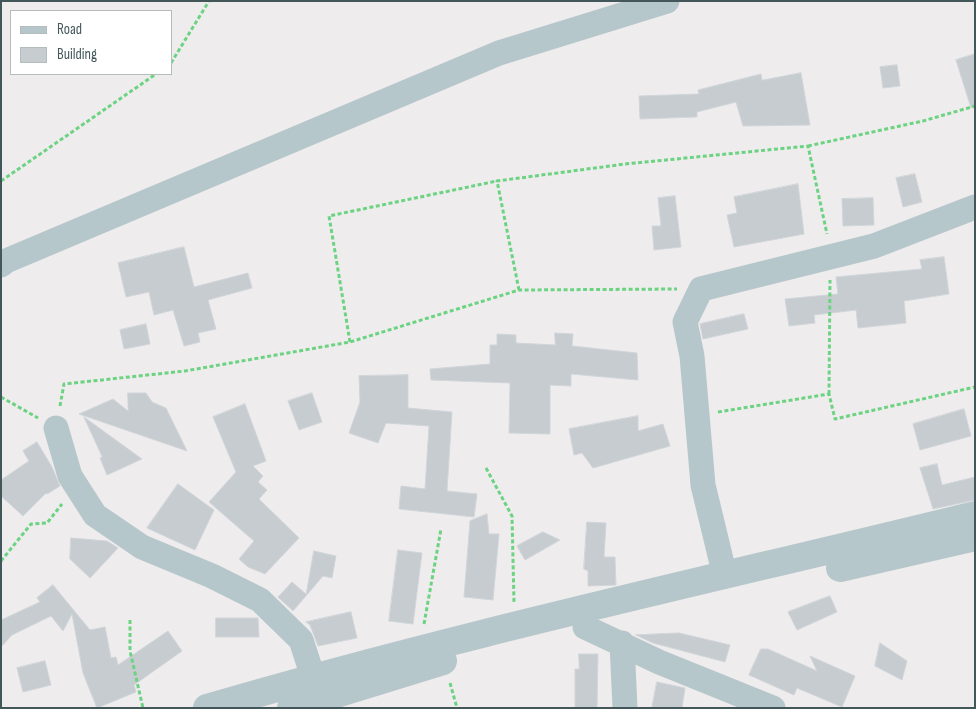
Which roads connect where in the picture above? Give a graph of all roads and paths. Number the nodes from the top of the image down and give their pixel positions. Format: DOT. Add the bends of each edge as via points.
graph roads {
  1 [pos="209,1"];
  2 [pos="667,1"];
  3 [pos="172,62"];
  4 [pos="155,75"];
  5 [pos="975,106"];
  6 [pos="808,146"];
  7 [pos="1,181"];
  8 [pos="497,181"];
  9 [pos="975,206"];
  10 [pos="832,256"];
  11 [pos="1,265"];
  12 [pos="702,289"];
  13 [pos="519,290"];
  14 [pos="350,342"];
  15 [pos="975,387"];
  16 [pos="829,394"];
  17 [pos="1,397"];
  18 [pos="698,415"];
  19 [pos="56,428"];
  20 [pos="486,468"];
  21 [pos="77,486"];
  22 [pos="975,515"];
  23 [pos="441,529"];
  24 [pos="975,536"];
  25 [pos="1,561"];
  26 [pos="724,576"];
  27 [pos="130,620"];
  28 [pos="515,625"];
  29 [pos="585,627"];
  30 [pos="622,643"];
  31 [pos="419,649"];
  32 [pos="313,677"];
  33 [pos="143,708"];
  34 [pos="207,708"];
  35 [pos="291,708"];
  36 [pos="625,708"];
  37 [pos="773,708"];
  1 -- 3 [label="path"];
  2 -- 11 [label="street" via="499,53"];
  4 -- 7 [label="path"];
  5 -- 6 [label="path"];
  6 -- 8 [label="path" via="625,164"];
  6 -- 10 [label="path"];
  8 -- 13 [label="path"];
  8 -- 14 [label="path" via="329,216"];
  9 -- 10 [label="street" via="874,246"];
  10 -- 12 [label="street"];
  10 -- 16 [label="path" via="828,314"];
  12 -- 13 [label="path"];
  12 -- 18 [label="street" via="685,322"];
  13 -- 14 [label="path"];
  14 -- 19 [label="path" via="186,371 64,384"];
  15 -- 16 [label="path" via="835,419"];
  16 -- 18 [label="path"];
  17 -- 19 [label="path"];
  18 -- 26 [label="street" via="703,484"];
  19 -- 21 [label="street" via="70,476"];
  20 -- 28 [label="path" via="512,516"];
  21 -- 25 [label="path" via="46,523 31,524"];
  21 -- 32 [label="street" via="95,514 142,548 212,576 260,600 301,640"];
  22 -- 26 [label="street"];
  23 -- 31 [label="path"];
  24 -- 29 [label="street"];
  26 -- 28 [label="street"];
  27 -- 33 [label="path" via="130,651"];
  28 -- 31 [label="street"];
  29 -- 30 [label="street"];
  29 -- 35 [label="street" via="444,661"];
  30 -- 36 [label="street"];
  30 -- 37 [label="street" via="659,662"];
  31 -- 32 [label="street"];
  32 -- 34 [label="street"];
}
